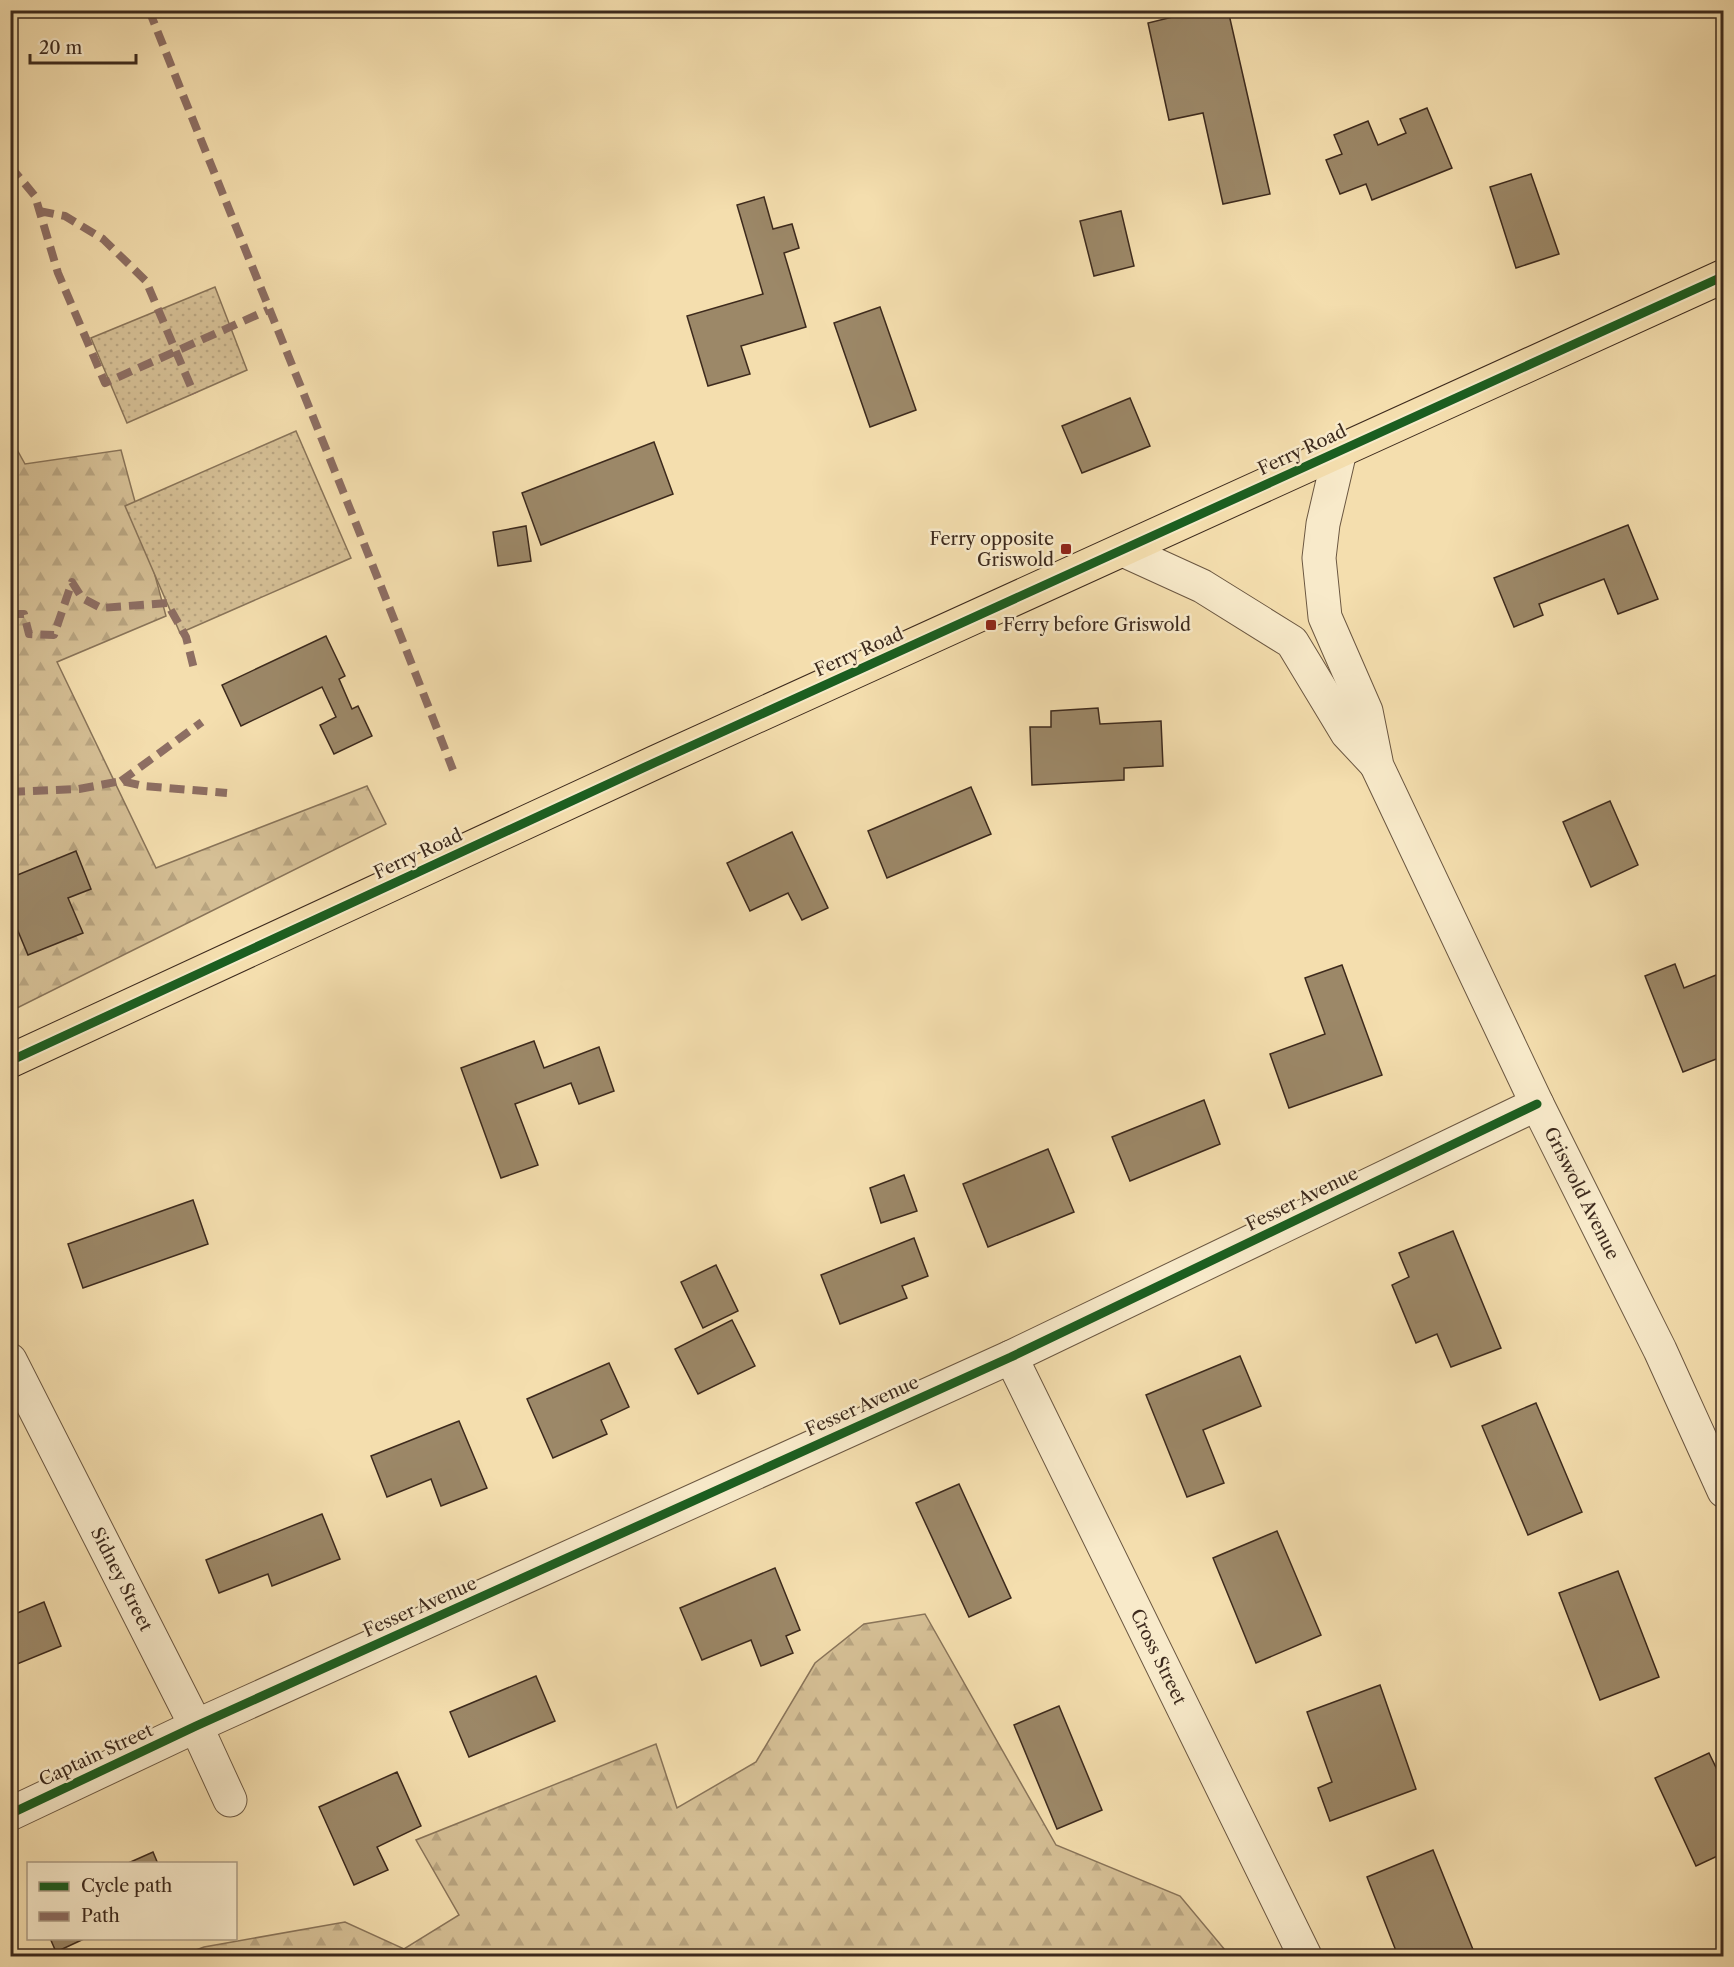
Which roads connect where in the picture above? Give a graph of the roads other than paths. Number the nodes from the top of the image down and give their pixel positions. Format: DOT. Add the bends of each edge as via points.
graph roads {
  1 [pos="1724,276"];
  2 [pos="1340,451"];
  3 [pos="1123,550"];
  4 [pos="1377,766"];
  5 [pos="10,1061"];
  6 [pos="1537,1104"];
  7 [pos="1011,1357"];
  8 [pos="10,1360"];
  9 [pos="1724,1491"];
  10 [pos="196,1726"];
  11 [pos="230,1800"];
  12 [pos="10,1814"];
  13 [pos="1305,1956"];
  1 -- 2 [label="main road, Ferry Road"];
  2 -- 3 [label="main road, Ferry Road"];
  2 -- 4 [label="street" via="1319,558 1325,617 1366,711"];
  3 -- 4 [label="street" via="1202,586 1292,642 1347,733"];
  3 -- 5 [label="main road, Ferry Road"];
  4 -- 6 [label="street, Griswold Avenue"];
  6 -- 7 [label="street, Fesser Avenue"];
  6 -- 9 [label="street, Griswold Avenue" via="1660,1350"];
  7 -- 10 [label="street, Fesser Avenue"];
  7 -- 13 [label="street, Cross Street"];
  8 -- 10 [label="street, Sidney Street"];
  10 -- 11 [label="street, Sidney Street"];
  10 -- 12 [label="street, Captain Street"];
}
